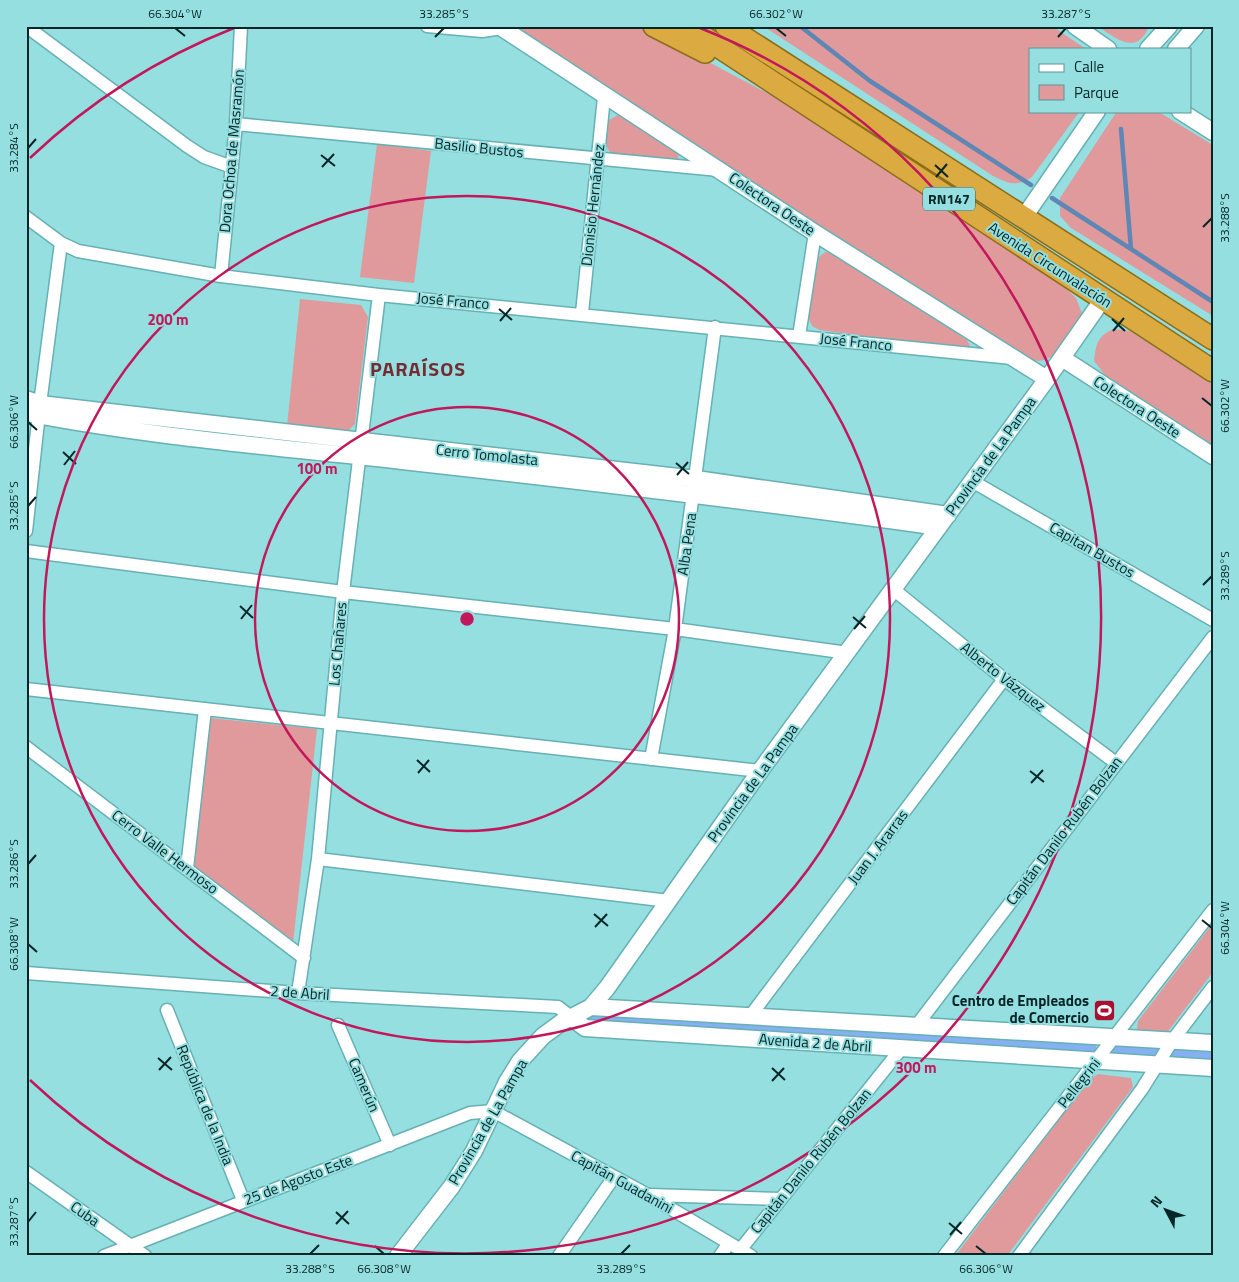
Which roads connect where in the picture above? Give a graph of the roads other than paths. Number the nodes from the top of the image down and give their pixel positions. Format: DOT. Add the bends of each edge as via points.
graph roads {
  1 [pos="26,26"];
  2 [pos="240,26"];
  3 [pos="427,26"];
  4 [pos="654,26"];
  5 [pos="687,26"];
  6 [pos="726,26"];
  7 [pos="740,26"];
  8 [pos="1075,26"];
  9 [pos="1158,26"];
  10 [pos="1169,26"];
  11 [pos="1196,26"];
  12 [pos="501,27"];
  13 [pos="1107,48"];
  14 [pos="1148,48"];
  15 [pos="1149,48"];
  16 [pos="1177,48"];
  17 [pos="791,67"];
  18 [pos="604,97"];
  19 [pos="1097,112"];
  20 [pos="1182,112"];
  21 [pos="820,114"];
  22 [pos="236,124"];
  23 [pos="1213,132"];
  24 [pos="596,160"];
  25 [pos="232,167"];
  26 [pos="721,170"];
  27 [pos="26,217"];
  28 [pos="1024,217"];
  29 [pos="815,233"];
  30 [pos="61,243"];
  31 [pos="221,276"];
  32 [pos="379,295"];
  33 [pos="1102,300"];
  34 [pos="582,313"];
  35 [pos="715,327"];
  36 [pos="799,336"];
  37 [pos="1213,340"];
  38 [pos="1012,358"];
  39 [pos="1062,358"];
  40 [pos="1213,371"];
  41 [pos="1047,379"];
  42 [pos="33,408"];
  43 [pos="361,448"];
  44 [pos="1213,456"];
  45 [pos="972,481"];
  46 [pos="695,486"];
  47 [pos="944,521"];
  48 [pos="26,531"];
  49 [pos="26,551"];
  50 [pos="893,589"];
  51 [pos="343,592"];
  52 [pos="1213,620"];
  53 [pos="675,630"];
  54 [pos="1213,637"];
  55 [pos="848,653"];
  56 [pos="1004,679"];
  57 [pos="26,689"];
  58 [pos="205,709"];
  59 [pos="332,722"];
  60 [pos="26,747"];
  61 [pos="651,759"];
  62 [pos="1116,763"];
  63 [pos="760,771"];
  64 [pos="318,859"];
  65 [pos="187,868"];
  66 [pos="669,901"];
  67 [pos="1213,910"];
  68 [pos="304,958"];
  69 [pos="26,973"];
  70 [pos="1213,987"];
  71 [pos="298,993"];
  72 [pos="591,1006"];
  73 [pos="167,1010"];
  74 [pos="751,1015"];
  75 [pos="571,1017"];
  76 [pos="338,1025"];
  77 [pos="917,1025"];
  78 [pos="1116,1037"];
  79 [pos="1172,1041"];
  80 [pos="1213,1043"];
  81 [pos="901,1049"];
  82 [pos="1096,1060"];
  83 [pos="1157,1064"];
  84 [pos="1213,1068"];
  85 [pos="493,1111"];
  86 [pos="390,1145"];
  87 [pos="26,1172"];
  88 [pos="614,1177"];
  89 [pos="648,1195"];
  90 [pos="780,1199"];
  91 [pos="243,1200"];
  92 [pos="130,1245"];
  93 [pos="740,1249"];
  94 [pos="104,1256"];
  95 [pos="144,1256"];
  96 [pos="398,1256"];
  97 [pos="559,1256"];
  98 [pos="720,1256"];
  99 [pos="944,1256"];
  100 [pos="1019,1256"];
  1 -- 25 [label="street" via="187,146 204,157"];
  2 -- 22 [label="street, Dora Ochoa de Masramón"];
  3 -- 12 [label="street" via="482,31"];
  4 -- 21 [label="highway"];
  5 -- 21 [label="highway, Avenida Circunvalación / RN147"];
  6 -- 17 [label="highway, Avenida Circunvalación / RN147"];
  7 -- 17 [label="highway"];
  8 -- 13 [label="street"];
  9 -- 14 [label="street"];
  10 -- 15 [label="street"];
  11 -- 16 [label="street"];
  12 -- 18 [label="street, Colectora Oeste"];
  17 -- 28 [label="highway, Avenida Circunvalación / RN147"];
  18 -- 24 [label="street, Dionisio Hernández"];
  18 -- 26 [label="street, Colectora Oeste"];
  19 -- 28 [label="street"];
  20 -- 23 [label="street"];
  21 -- 33 [label="highway, Avenida Circunvalación / RN147"];
  22 -- 24 [label="street, Basilio Bustos"];
  22 -- 25 [label="street, Dora Ochoa de Masramón"];
  24 -- 26 [label="street, Basilio Bustos"];
  24 -- 34 [label="street, Dionisio Hernández"];
  25 -- 31 [label="street, Dora Ochoa de Masramón"];
  26 -- 29 [label="street, Colectora Oeste"];
  27 -- 30 [label="street, José Franco"];
  28 -- 37 [label="highway, Avenida Circunvalación / RN147"];
  29 -- 36 [label="street"];
  29 -- 38 [label="street, Colectora Oeste"];
  30 -- 31 [label="street, José Franco" via="78,251"];
  30 -- 42 [label="street"];
  31 -- 32 [label="street, José Franco"];
  32 -- 34 [label="street, José Franco"];
  32 -- 43 [label="street, Los Chañares"];
  33 -- 39 [label="street, Provincia de La Pampa"];
  33 -- 40 [label="highway, Avenida Circunvalación / RN147"];
  34 -- 35 [label="street, José Franco"];
  35 -- 36 [label="street, José Franco"];
  35 -- 46 [label="street, Alba Pena"];
  36 -- 38 [label="street, José Franco"];
  38 -- 41 [label="street, Colectora Oeste"];
  39 -- 41 [label="street, Provincia de La Pampa"];
  39 -- 44 [label="street, Colectora Oeste"];
  41 -- 45 [label="street, Provincia de La Pampa"];
  42 -- 43 [label="street, Cerro Tomolasta"];
  42 -- 48 [label="street"];
  43 -- 46 [label="street, Cerro Tomolasta"];
  43 -- 51 [label="street, Los Chañares"];
  45 -- 47 [label="street, Provincia de La Pampa"];
  45 -- 52 [label="street, Capitan Bustos"];
  46 -- 47 [label="street, Cerro Tomolasta"];
  46 -- 53 [label="street, Alba Pena"];
  47 -- 50 [label="street, Provincia de La Pampa"];
  49 -- 51 [label="street"];
  50 -- 55 [label="street, Provincia de La Pampa"];
  50 -- 56 [label="street, Alberto Vázquez"];
  51 -- 53 [label="street"];
  51 -- 59 [label="street, Los Chañares"];
  53 -- 55 [label="street"];
  53 -- 61 [label="street, Alba Pena"];
  54 -- 62 [label="street, Capitán Danilo Rubén Bolzan"];
  55 -- 63 [label="street, Provincia de La Pampa"];
  56 -- 62 [label="street, Alberto Vázquez"];
  56 -- 74 [label="street, Juan J. Ararras"];
  57 -- 58 [label="street"];
  58 -- 59 [label="street"];
  58 -- 65 [label="street"];
  59 -- 61 [label="street"];
  59 -- 64 [label="street, Los Chañares"];
  60 -- 65 [label="street, Cerro Valle Hermoso"];
  61 -- 63 [label="street"];
  62 -- 77 [label="street, Capitán Danilo Rubén Bolzan"];
  63 -- 66 [label="street, Provincia de La Pampa"];
  64 -- 66 [label="street"];
  64 -- 68 [label="street, Los Chañares"];
  65 -- 68 [label="street, Cerro Valle Hermoso"];
  66 -- 72 [label="street, Provincia de La Pampa"];
  67 -- 78 [label="street, Pellegrini"];
  68 -- 71 [label="street, Los Chañares"];
  69 -- 71 [label="street, 2 de Abril"];
  70 -- 79 [label="street"];
  71 -- 75 [label="street, 2 de Abril" via="558,1007"];
  72 -- 74 [label="street, Avenida 2 de Abril"];
  72 -- 75 [label="street, Provincia de La Pampa"];
  73 -- 91 [label="street, República de la India"];
  74 -- 77 [label="street, Avenida 2 de Abril"];
  75 -- 81 [label="street, Avenida 2 de Abril" via="584,1028"];
  75 -- 85 [label="street, Provincia de La Pampa" via="543,1036 520,1061"];
  76 -- 86 [label="street, Camerún"];
  77 -- 78 [label="street, Avenida 2 de Abril"];
  78 -- 79 [label="street, Avenida 2 de Abril"];
  78 -- 82 [label="street, Pellegrini"];
  79 -- 80 [label="street, Avenida 2 de Abril"];
  79 -- 83 [label="street"];
  81 -- 82 [label="street, Avenida 2 de Abril"];
  81 -- 90 [label="street, Capitán Danilo Rubén Bolzan"];
  82 -- 83 [label="street, Avenida 2 de Abril"];
  82 -- 99 [label="street, Pellegrini"];
  83 -- 84 [label="street, Avenida 2 de Abril"];
  83 -- 100 [label="street"];
  85 -- 86 [label="street, 25 de Agosto Este" via="470,1113"];
  85 -- 88 [label="street, Capitán Guadanini"];
  85 -- 96 [label="street, Provincia de La Pampa" via="456,1179"];
  86 -- 91 [label="street, 25 de Agosto Este"];
  87 -- 92 [label="street, Cuba"];
  88 -- 89 [label="street, Capitán Guadanini"];
  88 -- 97 [label="street"];
  89 -- 90 [label="street"];
  89 -- 93 [label="street, Capitán Guadanini"];
  90 -- 93 [label="street, Capitán Danilo Rubén Bolzan"];
  91 -- 92 [label="street, 25 de Agosto Este"];
  92 -- 94 [label="street, 25 de Agosto Este"];
  92 -- 95 [label="street, Cuba"];
  93 -- 98 [label="street, Capitán Danilo Rubén Bolzan"];
}
